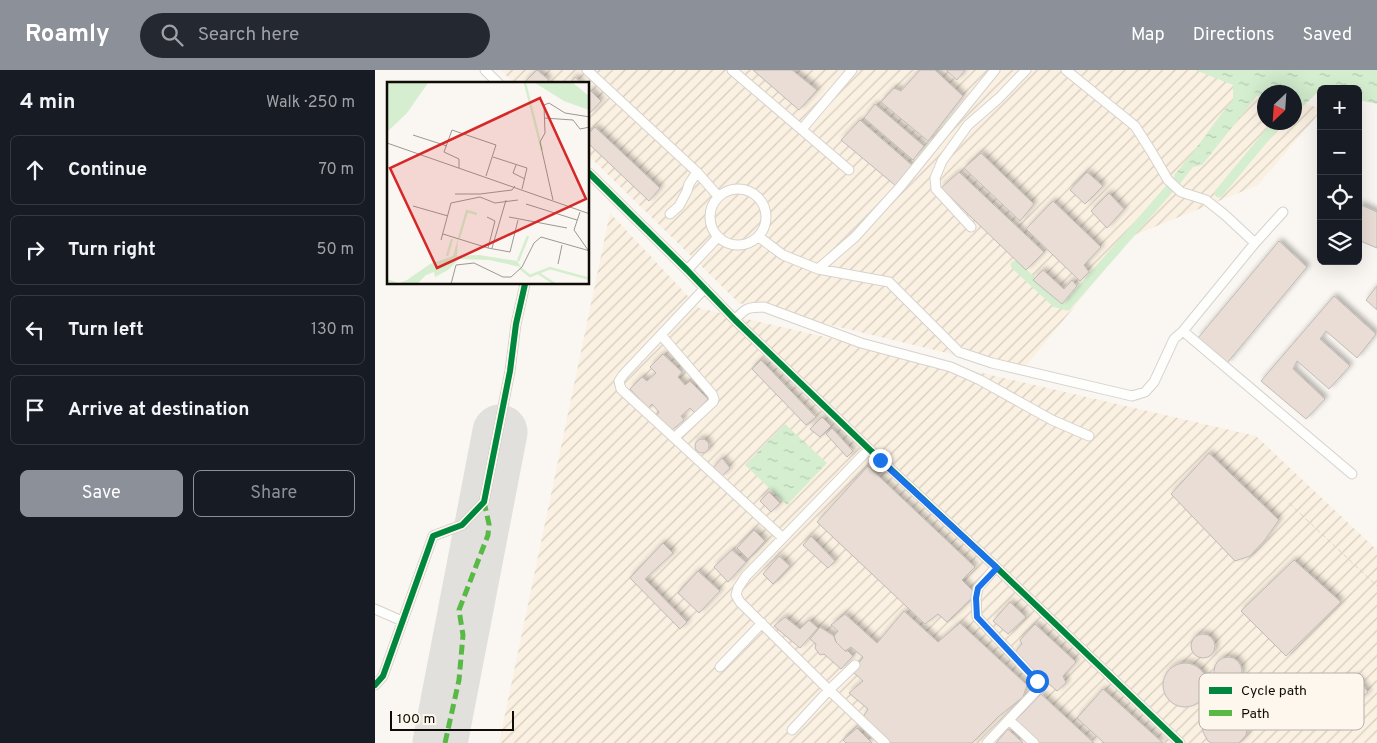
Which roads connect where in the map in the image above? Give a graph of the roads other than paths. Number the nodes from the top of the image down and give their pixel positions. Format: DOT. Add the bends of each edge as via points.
graph roads {
  1 [pos="485,70"];
  2 [pos="587,70"];
  3 [pos="732,70"];
  4 [pos="852,70"];
  5 [pos="995,70"];
  6 [pos="1026,70"];
  7 [pos="1066,70"];
  8 [pos="497,82"];
  9 [pos="802,129"];
  10 [pos="849,170"];
  11 [pos="697,172"];
  12 [pos="590,174"];
  13 [pos="718,196"];
  14 [pos="1283,212"];
  15 [pos="670,214"];
  16 [pos="971,227"];
  17 [pos="718,237"];
  18 [pos="759,237"];
  19 [pos="1255,243"];
  20 [pos="818,269"];
  21 [pos="687,270"];
  22 [pos="525,285"];
  23 [pos="705,288"];
  24 [pos="735,320"];
  25 [pos="1183,331"];
  26 [pos="661,335"];
  27 [pos="1089,436"];
  28 [pos="674,438"];
  29 [pos="869,449"];
  30 [pos="1352,474"];
  31 [pos="783,538"];
  32 [pos="997,568"];
  33 [pos="375,609"];
  34 [pos="402,621"];
  35 [pos="761,622"];
  36 [pos="855,665"];
  37 [pos="720,667"];
  38 [pos="375,685"];
  39 [pos="829,690"];
  40 [pos="1009,720"];
  41 [pos="792,730"];
  42 [pos="885,743"];
  43 [pos="987,743"];
  44 [pos="1034,743"];
  45 [pos="1180,743"];
  1 -- 8 [label="street"];
  2 -- 11 [label="street"];
  3 -- 9 [label="street"];
  4 -- 9 [label="street"];
  5 -- 20 [label="street" via="901,186 855,237"];
  6 -- 16 [label="street" via="968,125 942,161 935,178 936,189"];
  7 -- 19 [label="street" via="1135,126 1167,180 1181,192 1206,200"];
  9 -- 10 [label="street"];
  11 -- 13 [label="street"];
  11 -- 15 [label="street" via="679,206"];
  12 -- 21 [label="street"];
  13 -- 17 [label="street" via="709,211 711,228"];
  13 -- 18 [label="street" via="736,188 754,194 761,201 766,219"];
  14 -- 19 [label="street"];
  17 -- 18 [label="street" via="732,245 742,245"];
  17 -- 21 [label="street"];
  18 -- 20 [label="street" via="783,255"];
  19 -- 25 [label="street"];
  20 -- 25 [label="street" via="889,282 959,352 992,363 1132,396 1145,392 1153,382 1174,338"];
  21 -- 23 [label="street"];
  22 -- 34 [label="street" via="484,502 462,525 433,536"];
  23 -- 24 [label="street"];
  23 -- 26 [label="street"];
  24 -- 27 [label="street" via="750,307 764,307 861,344 951,367"];
  24 -- 29 [label="street"];
  25 -- 30 [label="street"];
  26 -- 28 [label="street" via="714,398"];
  26 -- 28 [label="street" via="619,382 621,389"];
  28 -- 31 [label="street"];
  29 -- 31 [label="street"];
  29 -- 32 [label="street"];
  31 -- 35 [label="street" via="746,576 736,595"];
  32 -- 40 [label="street" via="978,588 977,617 1037,681 1038,689"];
  32 -- 45 [label="street"];
  33 -- 34 [label="street"];
  34 -- 38 [label="street" via="383,676"];
  35 -- 37 [label="street"];
  35 -- 39 [label="street"];
  36 -- 39 [label="street"];
  39 -- 41 [label="street"];
  39 -- 42 [label="street"];
  40 -- 43 [label="street"];
  40 -- 44 [label="street"];
}
